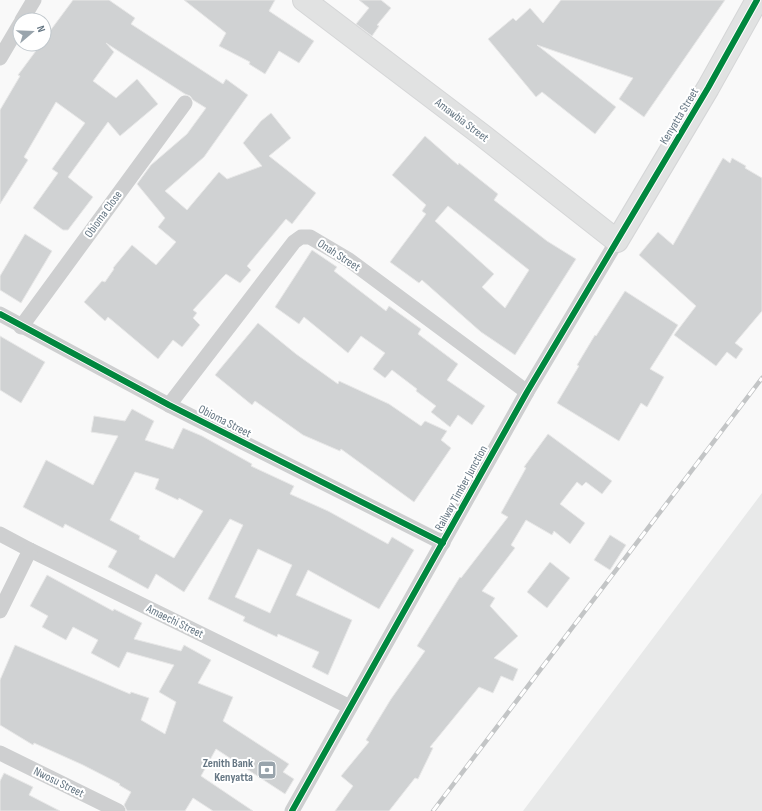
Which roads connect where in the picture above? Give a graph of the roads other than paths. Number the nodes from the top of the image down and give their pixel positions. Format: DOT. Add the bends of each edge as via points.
graph roads {
  1 [pos="34,0"];
  2 [pos="304,0"];
  3 [pos="757,0"];
  4 [pos="27,12"];
  5 [pos="12,38"];
  6 [pos="0,58"];
  7 [pos="185,103"];
  8 [pos="617,241"];
  9 [pos="0,314"];
  10 [pos="21,327"];
  11 [pos="527,392"];
  12 [pos="169,405"];
  13 [pos="0,534"];
  14 [pos="443,543"];
  15 [pos="30,550"];
  16 [pos="0,611"];
  17 [pos="350,707"];
  18 [pos="0,753"];
  19 [pos="118,811"];
  20 [pos="292,811"];
  1 -- 4 [label="street"];
  2 -- 8 [label="street, Amawbia Street"];
  3 -- 8 [label="street, Kenyatta Street"];
  5 -- 6 [label="street"];
  7 -- 10 [label="street, Obioma Close"];
  8 -- 11 [label="street, Railway Timber Junction"];
  9 -- 10 [label="street, Obioma Street"];
  10 -- 12 [label="street, Obioma Street"];
  11 -- 12 [label="street, Onah Street" via="349,260 310,236 301,237 294,242"];
  11 -- 14 [label="street, Railway Timber Junction"];
  12 -- 14 [label="street, Obioma Street"];
  13 -- 15 [label="street, Amaechi Street"];
  14 -- 17 [label="street, Railway Timber Junction"];
  15 -- 16 [label="street"];
  15 -- 17 [label="street, Amaechi Street"];
  17 -- 20 [label="street, Railway Timber Junction"];
  18 -- 19 [label="street, Nwosu Street"];
}
